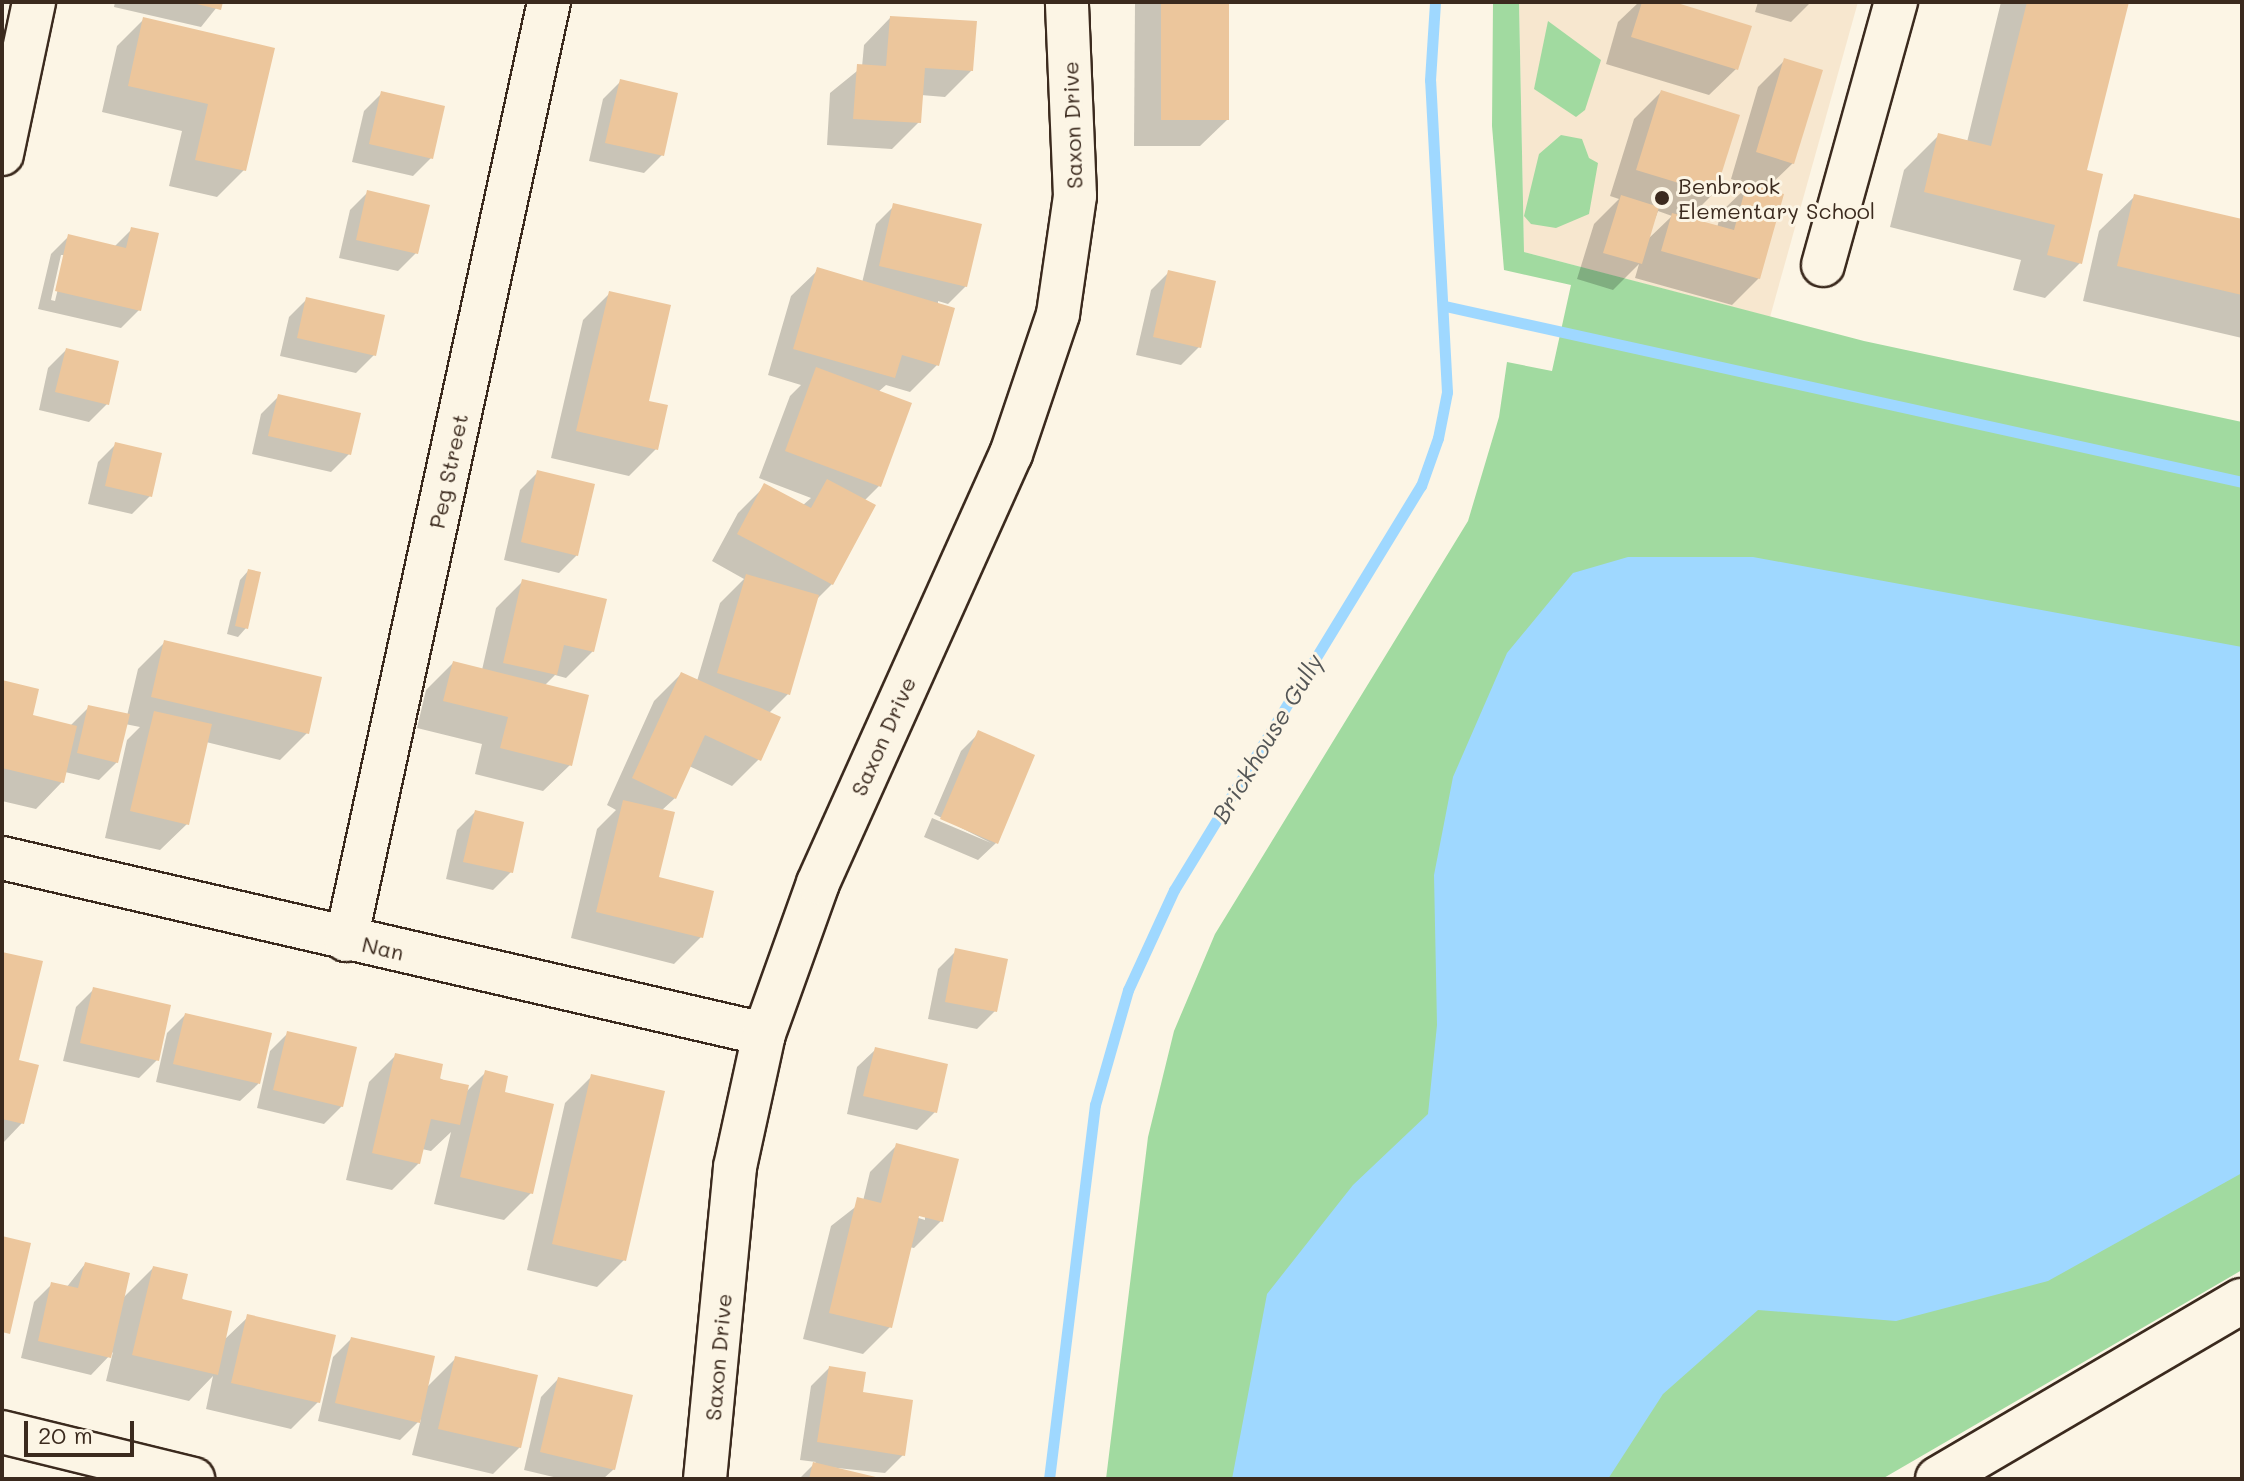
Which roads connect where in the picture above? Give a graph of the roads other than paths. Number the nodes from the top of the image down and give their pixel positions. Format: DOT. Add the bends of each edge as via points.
graph roads {
  1 [pos="34,2"];
  2 [pos="549,2"];
  3 [pos="1067,2"];
  4 [pos="1896,2"];
  5 [pos="2,154"];
  6 [pos="1823,265"];
  7 [pos="2,858"];
  8 [pos="346,940"];
  9 [pos="764,1034"];
  10 [pos="2242,1301"];
  11 [pos="2,1432"];
  12 [pos="193,1479"];
  13 [pos="705,1479"];
  14 [pos="1938,1479"];
  1 -- 5 [label="street"];
  2 -- 8 [label="street, Peg Street"];
  3 -- 9 [label="street, Saxon Drive" via="1075,196 1058,314 1011,454 818,883"];
  4 -- 6 [label="street"];
  7 -- 8 [label="street, Nan"];
  8 -- 9 [label="street, Nan"];
  9 -- 13 [label="street, Saxon Drive" via="735,1167"];
  10 -- 14 [label="main road"];
  11 -- 12 [label="street"];
}
